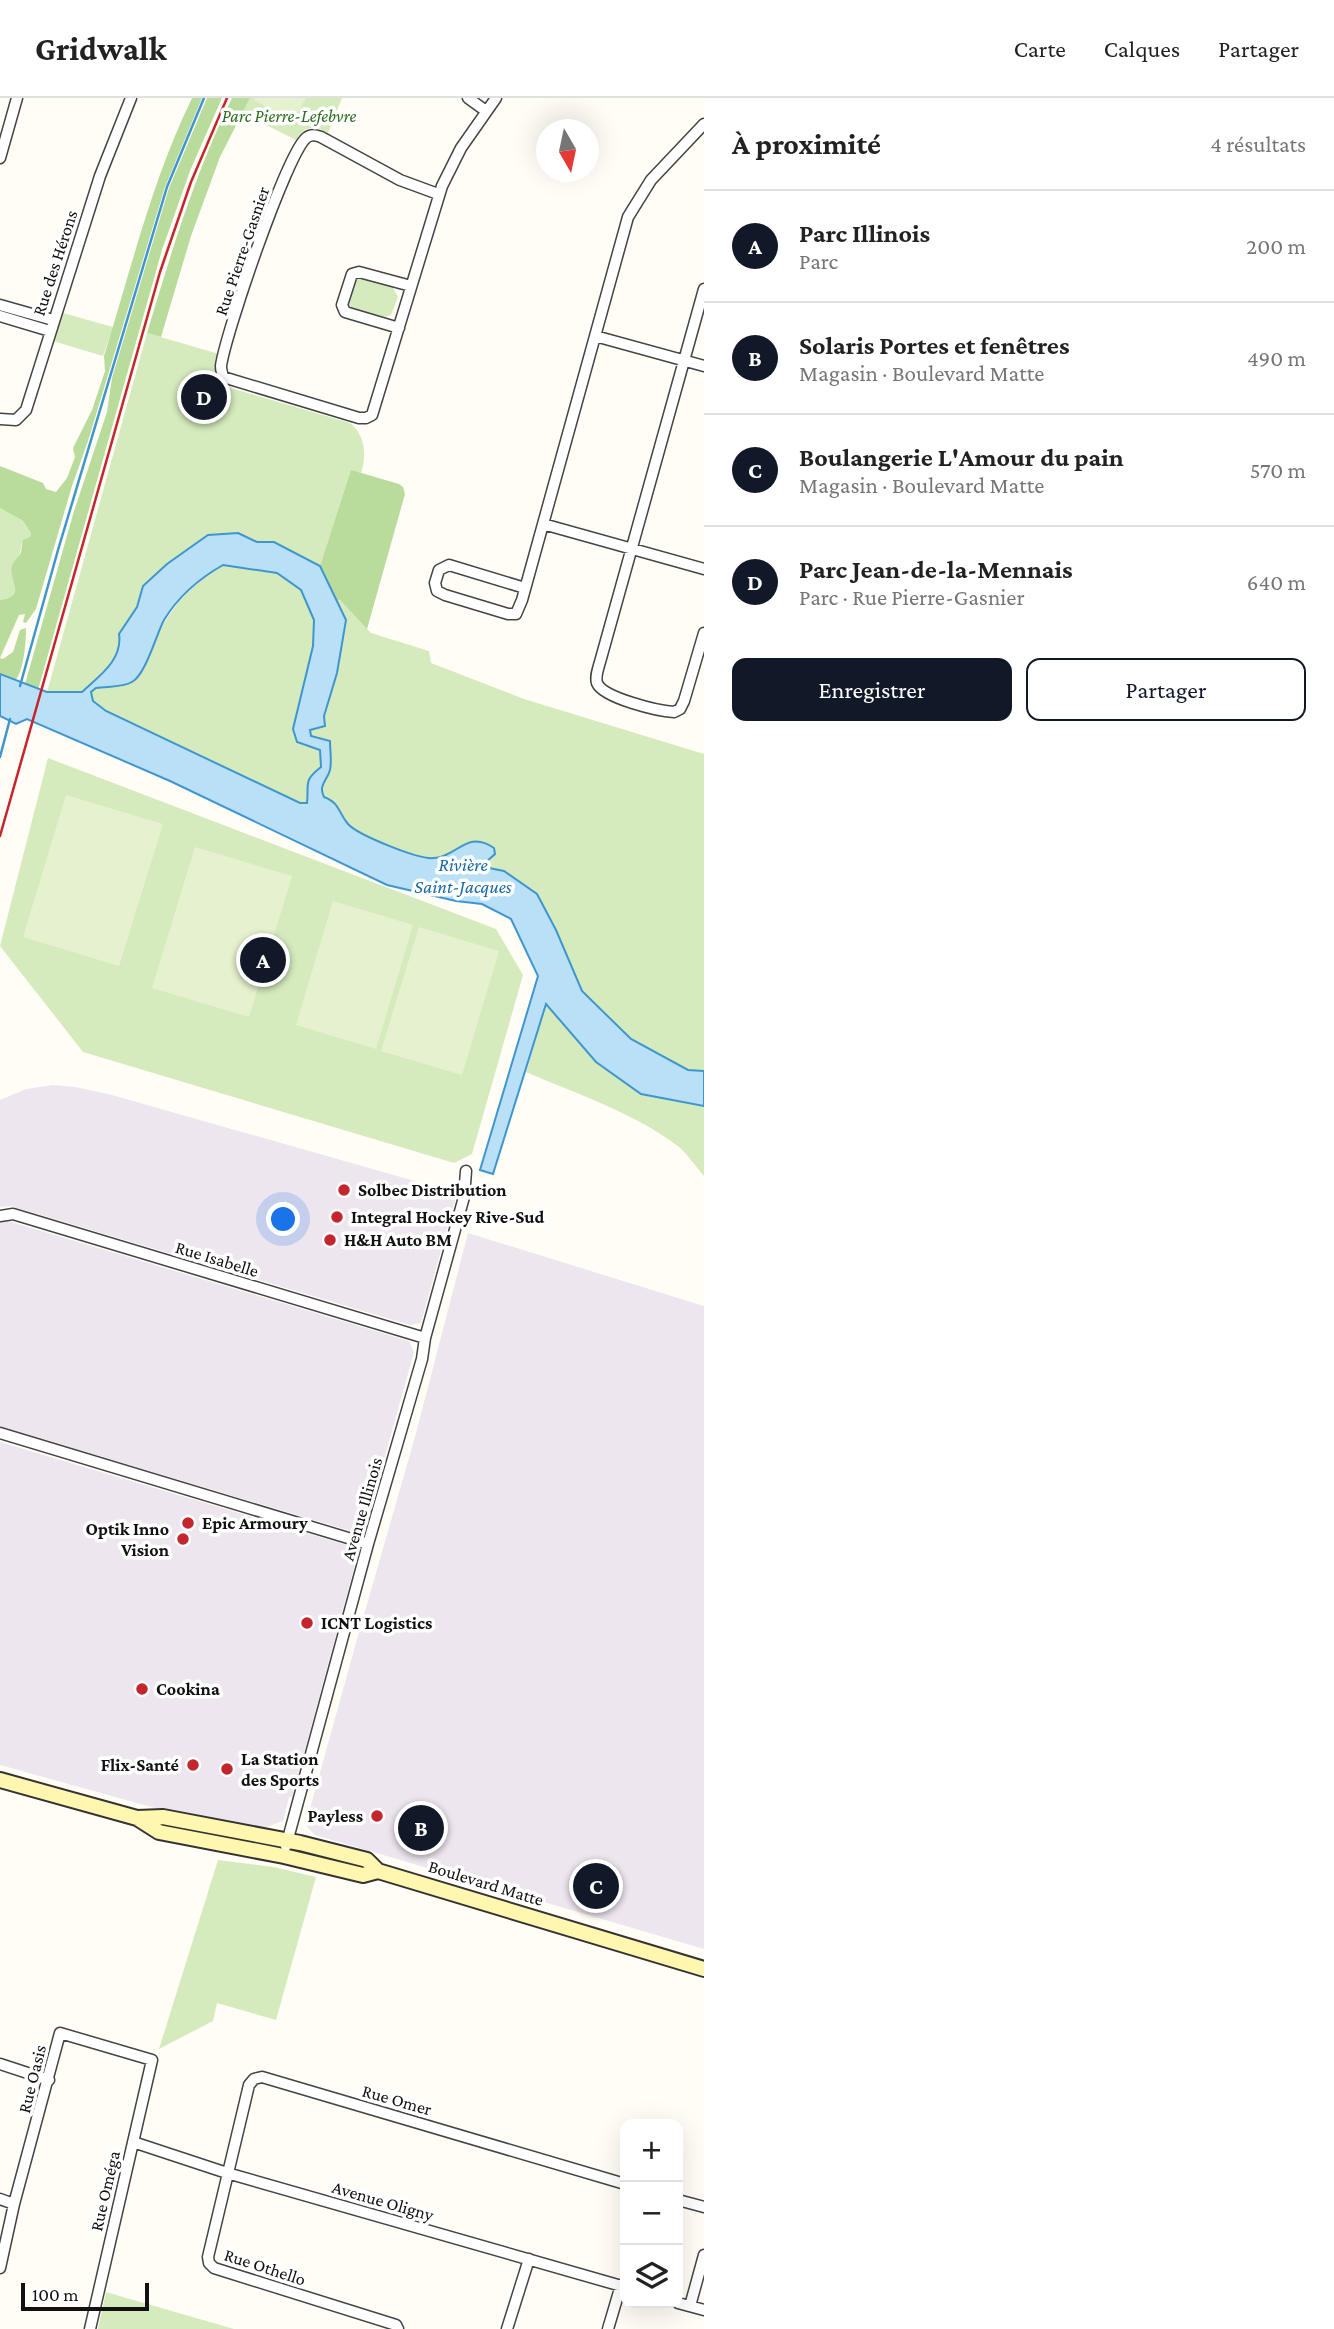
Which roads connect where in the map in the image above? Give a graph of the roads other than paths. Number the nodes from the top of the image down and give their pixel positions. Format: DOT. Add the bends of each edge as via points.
graph roads {
  1 [pos="17,98"];
  2 [pos="131,98"];
  3 [pos="468,98"];
  4 [pos="496,98"];
  5 [pos="486,111"];
  6 [pos="704,124"];
  7 [pos="0,158"];
  8 [pos="438,194"];
  9 [pos="411,286"];
  10 [pos="704,289"];
  11 [pos="0,305"];
  12 [pos="0,316"];
  13 [pos="51,326"];
  14 [pos="399,328"];
  15 [pos="595,335"];
  16 [pos="684,361"];
  17 [pos="704,366"];
  18 [pos="0,419"];
  19 [pos="543,524"];
  20 [pos="632,548"];
  21 [pos="704,569"];
  22 [pos="525,587"];
  23 [pos="704,633"];
  24 [pos="466,1171"];
  25 [pos="0,1216"];
  26 [pos="425,1338"];
  27 [pos="0,1433"];
  28 [pos="368,1544"];
  29 [pos="0,1780"];
  30 [pos="138,1818"];
  31 [pos="287,1841"];
  32 [pos="284,1856"];
  33 [pos="378,1871"];
  34 [pos="704,1969"];
  35 [pos="152,2060"];
  36 [pos="0,2064"];
  37 [pos="49,2080"];
  38 [pos="133,2142"];
  39 [pos="227,2173"];
  40 [pos="620,2183"];
  41 [pos="0,2199"];
  42 [pos="683,2201"];
  43 [pos="14,2204"];
  44 [pos="704,2207"];
  45 [pos="704,2255"];
  46 [pos="528,2259"];
  47 [pos="0,2268"];
  48 [pos="620,2285"];
  49 [pos="620,2295"];
  50 [pos="683,2304"];
  51 [pos="690,2306"];
  52 [pos="704,2310"];
  53 [pos="90,2329"];
  54 [pos="398,2329"];
  55 [pos="508,2329"];
  56 [pos="608,2329"];
  1 -- 7 [label="street"];
  2 -- 13 [label="street, Rue des Hérons"];
  3 -- 5 [label="street"];
  4 -- 5 [label="street"];
  5 -- 8 [label="street"];
  6 -- 15 [label="street" via="651,180 631,210"];
  8 -- 9 [label="street"];
  8 -- 14 [label="street, Rue Pierre-Gasnier" via="400,180 321,137 309,136 282,182 221,371 225,379 366,418 374,411"];
  9 -- 14 [label="street"];
  9 -- 14 [label="street" via="359,272 349,279 342,305 345,312"];
  10 -- 16 [label="street"];
  11 -- 13 [label="street"];
  12 -- 13 [label="street"];
  13 -- 18 [label="street, Rue des Hérons" via="24,414 16,420"];
  15 -- 16 [label="street"];
  15 -- 19 [label="street"];
  16 -- 17 [label="street"];
  16 -- 20 [label="street"];
  19 -- 20 [label="street"];
  19 -- 22 [label="street"];
  20 -- 21 [label="street"];
  20 -- 23 [label="street" via="596,680 603,692 674,712 680,709"];
  22 -- 22 [label="street" via="518,611 512,614 440,593 435,583 439,570 449,565"];
  24 -- 26 [label="street, Avenue Illinois" via="464,1197"];
  25 -- 26 [label="street, Rue Isabelle" via="13,1214"];
  26 -- 28 [label="street, Avenue Illinois"];
  27 -- 28 [label="street"];
  28 -- 31 [label="street, Avenue Illinois"];
  29 -- 30 [label="main road, Boulevard Matte"];
  30 -- 31 [label="main road, Boulevard Matte" via="163,1817"];
  30 -- 32 [label="main road, Boulevard Matte" via="159,1832"];
  31 -- 32 [label="street, Avenue Illinois"];
  31 -- 33 [label="main road, Boulevard Matte" via="367,1860"];
  32 -- 33 [label="main road, Boulevard Matte" via="362,1875"];
  33 -- 34 [label="main road, Boulevard Matte"];
  35 -- 37 [label="street, Rue Oasis" via="60,2033"];
  35 -- 38 [label="street, Rue Oméga"];
  36 -- 37 [label="street"];
  37 -- 43 [label="street, Rue Oasis"];
  38 -- 39 [label="street, Avenue Oligny"];
  38 -- 53 [label="street, Rue Oméga"];
  39 -- 40 [label="street, Rue Omer" via="249,2085 262,2077"];
  39 -- 46 [label="street, Avenue Oligny"];
  39 -- 54 [label="street, Rue Othello" via="208,2257 214,2268"];
  41 -- 43 [label="street"];
  42 -- 44 [label="street"];
  43 -- 47 [label="street, Rue Oasis"];
  45 -- 51 [label="street"];
  46 -- 48 [label="street, Avenue Oligny"];
  46 -- 55 [label="street"];
  49 -- 56 [label="street"];
  50 -- 51 [label="street"];
  51 -- 52 [label="street"];
}
